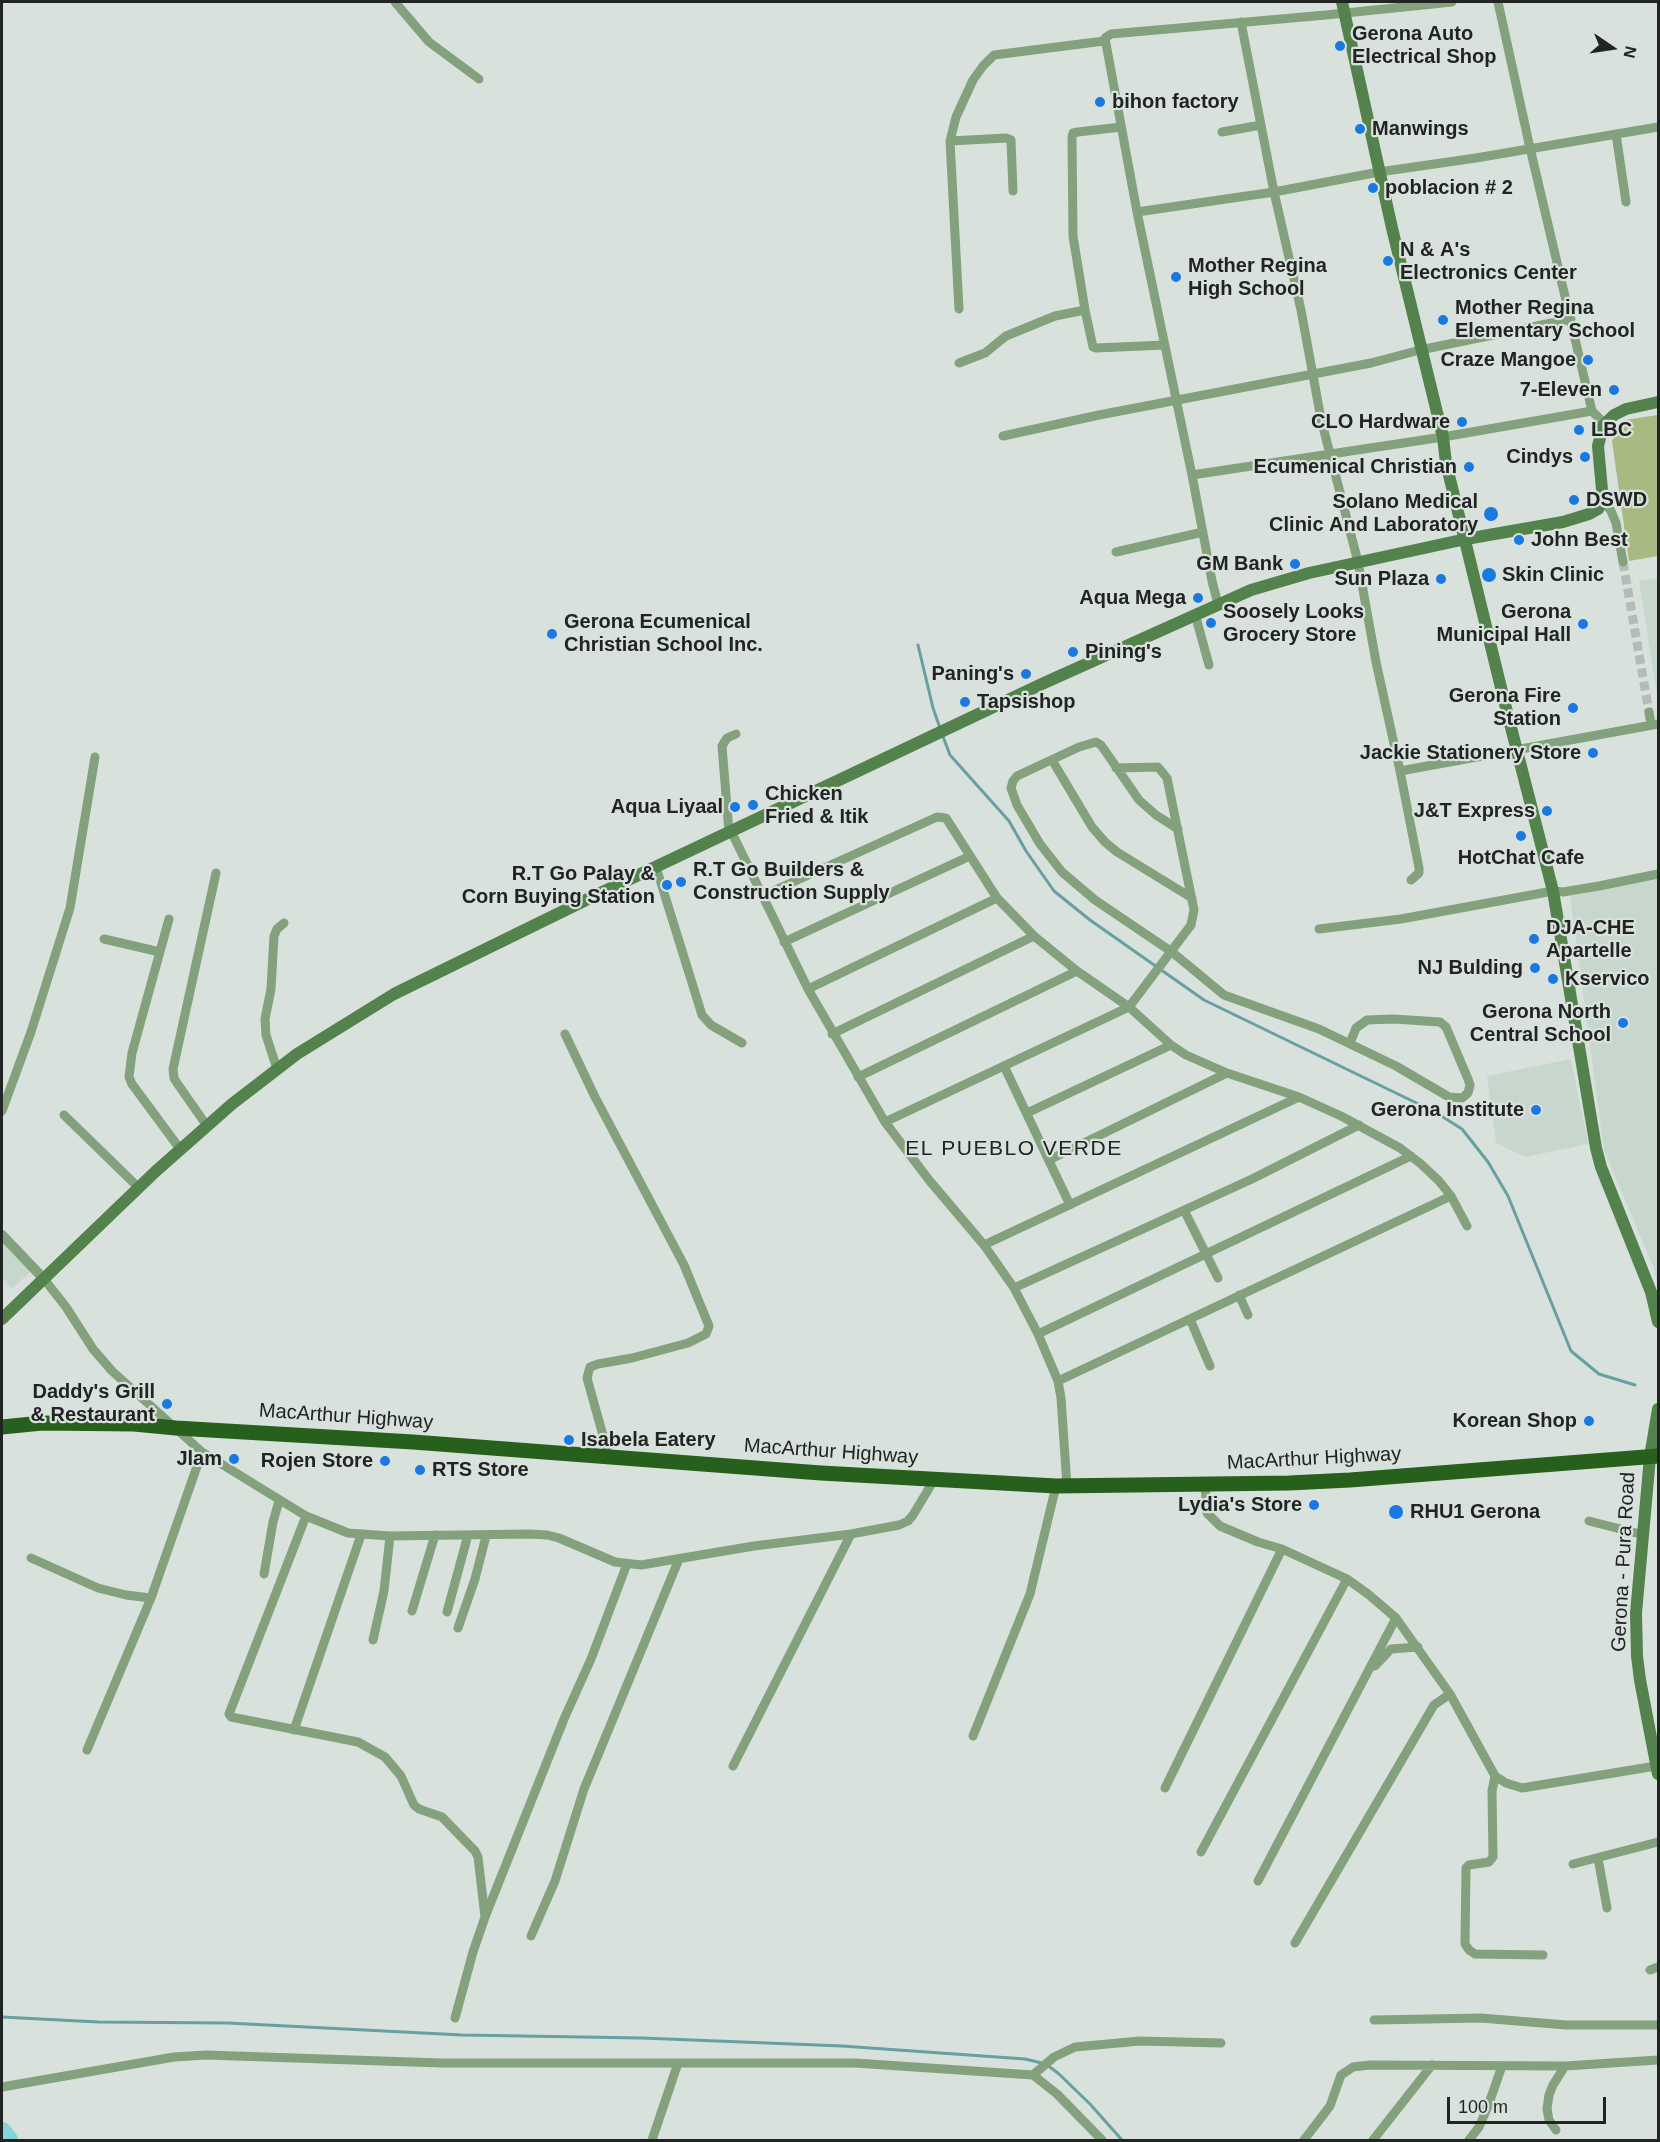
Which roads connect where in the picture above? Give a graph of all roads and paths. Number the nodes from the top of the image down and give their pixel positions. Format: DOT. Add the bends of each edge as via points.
graph roads {
  1 [pos="395,2"];
  2 [pos="1452,2"];
  3 [pos="1498,2"];
  4 [pos="1343,7"];
  5 [pos="1241,22"];
  6 [pos="1104,41"];
  7 [pos="479,79"];
  8 [pos="1261,125"];
  9 [pos="1659,126"];
  10 [pos="1121,127"];
  11 [pos="1222,132"];
  12 [pos="1616,134"];
  13 [pos="950,141"];
  14 [pos="1530,148"];
  15 [pos="1379,172"];
  16 [pos="1013,191"];
  17 [pos="1274,192"];
  18 [pos="1626,202"];
  19 [pos="1137,212"];
  20 [pos="959,309"];
  21 [pos="1085,310"];
  22 [pos="1571,319"];
  23 [pos="1165,345"];
  24 [pos="1420,350"];
  25 [pos="959,363"];
  26 [pos="1313,374"];
  27 [pos="1176,400"];
  28 [pos="1659,402"];
  29 [pos="1592,411"];
  30 [pos="1605,424"];
  31 [pos="1003,436"];
  32 [pos="1443,436"];
  33 [pos="1329,453"];
  34 [pos="1192,475"];
  35 [pos="1603,501"];
  36 [pos="1203,532"];
  37 [pos="1466,539"];
  38 [pos="1116,552"];
  39 [pos="1358,562"];
  40 [pos="1623,562"];
  41 [pos="1218,604"];
  42 [pos="1196,614"];
  43 [pos="1209,665"];
  44 [pos="1649,712"];
  45 [pos="1655,724"];
  46 [pos="736,734"];
  47 [pos="1517,749"];
  48 [pos="95,757"];
  49 [pos="1052,760"];
  50 [pos="1116,768"];
  51 [pos="1400,771"];
  52 [pos="1178,829"];
  53 [pos="730,832"];
  54 [pos="970,856"];
  55 [pos="656,867"];
  56 [pos="216,873"];
  57 [pos="1659,874"];
  58 [pos="1412,880"];
  59 [pos="1553,891"];
  60 [pos="762,896"];
  61 [pos="998,898"];
  62 [pos="1192,898"];
  63 [pos="169,919"];
  64 [pos="284,923"];
  65 [pos="1319,929"];
  66 [pos="1034,936"];
  67 [pos="104,939"];
  68 [pos="784,942"];
  69 [pos="160,952"];
  70 [pos="1169,956"];
  71 [pos="1077,971"];
  72 [pos="807,989"];
  73 [pos="1129,1007"];
  74 [pos="565,1034"];
  75 [pos="832,1034"];
  76 [pos="1350,1042"];
  77 [pos="742,1043"];
  78 [pos="1171,1045"];
  79 [pos="1004,1066"];
  80 [pos="277,1069"];
  81 [pos="1227,1074"];
  82 [pos="858,1077"];
  83 [pos="1299,1097"];
  84 [pos="2,1112"];
  85 [pos="1027,1113"];
  86 [pos="64,1115"];
  87 [pos="885,1122"];
  88 [pos="1359,1125"];
  89 [pos="207,1126"];
  90 [pos="180,1149"];
  91 [pos="1411,1156"];
  92 [pos="1049,1160"];
  93 [pos="139,1188"];
  94 [pos="1451,1196"];
  95 [pos="1070,1205"];
  96 [pos="1184,1210"];
  97 [pos="1467,1226"];
  98 [pos="2,1235"];
  99 [pos="984,1245"];
  100 [pos="1207,1254"];
  101 [pos="1218,1278"];
  102 [pos="44,1279"];
  103 [pos="1014,1288"];
  104 [pos="1239,1295"];
  105 [pos="1248,1315"];
  106 [pos="2,1319"];
  107 [pos="1190,1319"];
  108 [pos="1659,1322"];
  109 [pos="1038,1334"];
  110 [pos="1210,1366"];
  111 [pos="1058,1381"];
  112 [pos="1659,1409"];
  113 [pos="2,1427"];
  114 [pos="176,1428"];
  115 [pos="202,1452"];
  116 [pos="609,1456"];
  117 [pos="1654,1457"];
  118 [pos="934,1480"];
  119 [pos="1205,1484"];
  120 [pos="1062,1486"];
  121 [pos="279,1501"];
  122 [pos="306,1516"];
  123 [pos="1589,1521"];
  124 [pos="851,1534"];
  125 [pos="1644,1534"];
  126 [pos="361,1535"];
  127 [pos="435,1535"];
  128 [pos="468,1535"];
  129 [pos="390,1536"];
  130 [pos="486,1536"];
  131 [pos="1282,1549"];
  132 [pos="31,1558"];
  133 [pos="679,1559"];
  134 [pos="627,1564"];
  135 [pos="264,1575"];
  136 [pos="1347,1579"];
  137 [pos="151,1598"];
  138 [pos="412,1611"];
  139 [pos="447,1612"];
  140 [pos="1396,1618"];
  141 [pos="458,1628"];
  142 [pos="373,1640"];
  143 [pos="1418,1647"];
  144 [pos="1368,1673"];
  145 [pos="1450,1694"];
  146 [pos="294,1730"];
  147 [pos="973,1736"];
  148 [pos="87,1750"];
  149 [pos="733,1766"];
  150 [pos="1657,1770"];
  151 [pos="1495,1776"];
  152 [pos="1165,1788"];
  153 [pos="1659,1842"];
  154 [pos="1202,1852"];
  155 [pos="1598,1858"];
  156 [pos="1573,1864"];
  157 [pos="1258,1881"];
  158 [pos="1607,1908"];
  159 [pos="485,1917"];
  160 [pos="531,1936"];
  161 [pos="1295,1943"];
  162 [pos="1543,1955"];
  163 [pos="455,2018"];
  164 [pos="1374,2020"];
  165 [pos="1659,2025"];
  166 [pos="1221,2043"];
  167 [pos="1659,2060"];
  168 [pos="678,2063"];
  169 [pos="1432,2065"];
  170 [pos="1502,2066"];
  171 [pos="1565,2066"];
  172 [pos="1033,2075"];
  173 [pos="2,2087"];
  174 [pos="1556,2130"];
  175 [pos="652,2140"];
  176 [pos="1102,2140"];
  177 [pos="1304,2140"];
  178 [pos="1373,2140"];
  179 [pos="1469,2140"];
  1 -- 7 [label="street" via="429,42"];
  2 -- 4 [label="street"];
  3 -- 14 [label="street"];
  4 -- 5 [label="street"];
  4 -- 15 [label="main road"];
  5 -- 6 [label="street" via="1111,34"];
  5 -- 8 [label="street"];
  6 -- 10 [label="street"];
  6 -- 13 [label="street" via="994,55 973,80"];
  8 -- 11 [label="street"];
  8 -- 17 [label="street"];
  9 -- 12 [label="street"];
  10 -- 19 [label="street"];
  10 -- 21 [label="street" via="1078,132 1071,137 1073,236"];
  12 -- 14 [label="street"];
  12 -- 18 [label="street"];
  13 -- 16 [label="street" via="1011,140"];
  13 -- 20 [label="street"];
  14 -- 15 [label="street"];
  14 -- 22 [label="street"];
  15 -- 17 [label="street"];
  15 -- 24 [label="main road"];
  17 -- 19 [label="street"];
  17 -- 26 [label="street"];
  19 -- 23 [label="street"];
  21 -- 23 [label="street" via="1093,347"];
  21 -- 25 [label="street" via="1055,316 1016,332 999,340 986,353"];
  22 -- 24 [label="street"];
  22 -- 29 [label="street"];
  23 -- 27 [label="street"];
  24 -- 26 [label="street"];
  24 -- 32 [label="main road"];
  26 -- 27 [label="street"];
  26 -- 33 [label="street"];
  27 -- 31 [label="street"];
  27 -- 34 [label="street"];
  28 -- 30 [label="main road" via="1626,409"];
  29 -- 30 [label="street"];
  29 -- 32 [label="street"];
  30 -- 35 [label="main road" via="1598,446"];
  32 -- 33 [label="street"];
  32 -- 37 [label="main road"];
  33 -- 34 [label="street"];
  33 -- 39 [label="street"];
  34 -- 36 [label="street"];
  35 -- 37 [label="main road" via="1596,511 1580,517"];
  35 -- 40 [label="street" via="1616,523"];
  36 -- 38 [label="street"];
  36 -- 41 [label="street"];
  37 -- 39 [label="main road"];
  37 -- 47 [label="main road"];
  39 -- 41 [label="main road" via="1276,581"];
  39 -- 51 [label="street"];
  41 -- 42 [label="main road"];
  42 -- 43 [label="street"];
  42 -- 53 [label="main road"];
  44 -- 45 [label="street"];
  45 -- 47 [label="street"];
  46 -- 53 [label="street" via="722,746"];
  47 -- 51 [label="street"];
  47 -- 59 [label="main road"];
  48 -- 84 [label="street" via="70,908"];
  49 -- 50 [label="street" via="1096,742"];
  49 -- 62 [label="street" via="1105,842"];
  49 -- 70 [label="street" via="1017,776 1011,788 1040,844 1083,891"];
  50 -- 52 [label="street" via="1139,800"];
  50 -- 52 [label="street" via="1153,766 1163,771"];
  51 -- 58 [label="street" via="1419,868"];
  52 -- 62 [label="street"];
  53 -- 55 [label="main road"];
  53 -- 60 [label="street"];
  54 -- 60 [label="street" via="946,818 937,817"];
  54 -- 61 [label="street"];
  54 -- 68 [label="street"];
  55 -- 77 [label="street" via="702,1015 711,1025"];
  55 -- 80 [label="main road" via="417,981"];
  56 -- 89 [label="street" via="173,1069 174,1078"];
  57 -- 59 [label="street"];
  59 -- 65 [label="street" via="1401,919"];
  59 -- 108 [label="main road" via="1596,1148"];
  60 -- 68 [label="street"];
  61 -- 66 [label="street"];
  61 -- 72 [label="street"];
  62 -- 70 [label="street" via="1193,921"];
  63 -- 69 [label="street"];
  64 -- 80 [label="street" via="274,936 265,1019"];
  66 -- 71 [label="street"];
  66 -- 75 [label="street"];
  67 -- 69 [label="street"];
  68 -- 72 [label="street"];
  69 -- 90 [label="street" via="129,1077"];
  70 -- 73 [label="street"];
  70 -- 76 [label="street" via="1228,998"];
  71 -- 73 [label="street"];
  71 -- 82 [label="street"];
  72 -- 75 [label="street"];
  73 -- 78 [label="street"];
  73 -- 79 [label="street"];
  74 -- 116 [label="street" via="680,1255 709,1326 706,1334 688,1343 590,1367 587,1378"];
  75 -- 82 [label="street"];
  76 -- 76 [label="street" via="1449,1097 1462,1098 1468,1093 1470,1085 1461,1062 1440,1022 1367,1020 1358,1026"];
  78 -- 81 [label="street"];
  78 -- 85 [label="street"];
  79 -- 85 [label="street"];
  79 -- 87 [label="street"];
  80 -- 89 [label="main road"];
  81 -- 83 [label="street"];
  81 -- 92 [label="street"];
  82 -- 87 [label="street"];
  83 -- 88 [label="street"];
  83 -- 95 [label="street"];
  85 -- 92 [label="street"];
  86 -- 93 [label="street"];
  87 -- 99 [label="street"];
  88 -- 91 [label="street"];
  88 -- 96 [label="street"];
  89 -- 90 [label="main road"];
  90 -- 93 [label="main road"];
  91 -- 94 [label="street"];
  91 -- 100 [label="street"];
  92 -- 95 [label="street"];
  93 -- 102 [label="main road"];
  94 -- 97 [label="street"];
  94 -- 104 [label="street"];
  95 -- 99 [label="street"];
  96 -- 100 [label="street"];
  96 -- 103 [label="street"];
  98 -- 102 [label="street"];
  99 -- 103 [label="street"];
  100 -- 101 [label="street"];
  100 -- 109 [label="street"];
  102 -- 106 [label="main road"];
  102 -- 114 [label="street" via="112,1371"];
  103 -- 109 [label="street"];
  104 -- 105 [label="street"];
  104 -- 107 [label="street"];
  107 -- 110 [label="street"];
  107 -- 111 [label="street"];
  109 -- 111 [label="street"];
  111 -- 120 [label="street" via="1062,1398"];
  112 -- 117 [label="main road, Gerona - Pura Road"];
  113 -- 114 [label="highway, MacArthur Highway" via="87,1422"];
  114 -- 115 [label="street"];
  114 -- 116 [label="highway, MacArthur Highway"];
  115 -- 121 [label="street"];
  115 -- 137 [label="street"];
  116 -- 118 [label="highway, MacArthur Highway"];
  117 -- 119 [label="highway, MacArthur Highway" via="1350,1480"];
  117 -- 125 [label="main road, Gerona - Pura Road"];
  118 -- 120 [label="highway, MacArthur Highway"];
  118 -- 124 [label="street" via="908,1521"];
  119 -- 120 [label="highway, MacArthur Highway"];
  119 -- 131 [label="street" via="1207,1513 1220,1526"];
  120 -- 147 [label="street" via="1030,1594"];
  121 -- 122 [label="street"];
  121 -- 135 [label="street"];
  122 -- 126 [label="street"];
  122 -- 146 [label="street" via="229,1714"];
  123 -- 125 [label="street"];
  124 -- 133 [label="street"];
  124 -- 149 [label="street"];
  125 -- 150 [label="main road, Gerona - Pura Road" via="1636,1613 1637,1656"];
  126 -- 129 [label="street"];
  126 -- 146 [label="street"];
  127 -- 128 [label="street"];
  127 -- 129 [label="street"];
  127 -- 138 [label="street"];
  128 -- 130 [label="street"];
  128 -- 139 [label="street"];
  129 -- 142 [label="street"];
  130 -- 134 [label="street" via="547,1535"];
  130 -- 141 [label="street"];
  131 -- 136 [label="street"];
  131 -- 152 [label="street"];
  132 -- 137 [label="street" via="98,1588"];
  133 -- 134 [label="street"];
  133 -- 160 [label="street" via="584,1789 555,1881"];
  134 -- 159 [label="street"];
  136 -- 140 [label="street"];
  136 -- 154 [label="street"];
  137 -- 148 [label="street"];
  140 -- 143 [label="street"];
  140 -- 144 [label="street"];
  143 -- 144 [label="street" via="1390,1648"];
  143 -- 145 [label="street"];
  144 -- 157 [label="street"];
  145 -- 151 [label="street"];
  145 -- 161 [label="street" via="1434,1705"];
  146 -- 159 [label="street" via="358,1742 385,1757 401,1776 414,1804 442,1817 475,1851"];
  150 -- 151 [label="street" via="1522,1788"];
  151 -- 162 [label="street" via="1493,1857 1490,1862 1467,1868 1466,1944 1475,1954"];
  153 -- 155 [label="street"];
  155 -- 156 [label="street"];
  155 -- 158 [label="street"];
  159 -- 163 [label="street"];
  164 -- 165 [label="street" via="1481,2018 1566,2025"];
  166 -- 172 [label="street" via="1140,2041 1075,2046"];
  167 -- 171 [label="street"];
  168 -- 172 [label="street" via="855,2063"];
  168 -- 173 [label="street" via="429,2063 206,2055"];
  168 -- 175 [label="street"];
  169 -- 170 [label="street"];
  169 -- 177 [label="street" via="1370,2065 1346,2070 1329,2106"];
  169 -- 178 [label="street"];
  170 -- 171 [label="street"];
  170 -- 179 [label="street" via="1479,2127"];
  171 -- 174 [label="street" via="1553,2085 1547,2109"];
  172 -- 176 [label="street" via="1058,2094"];
}
